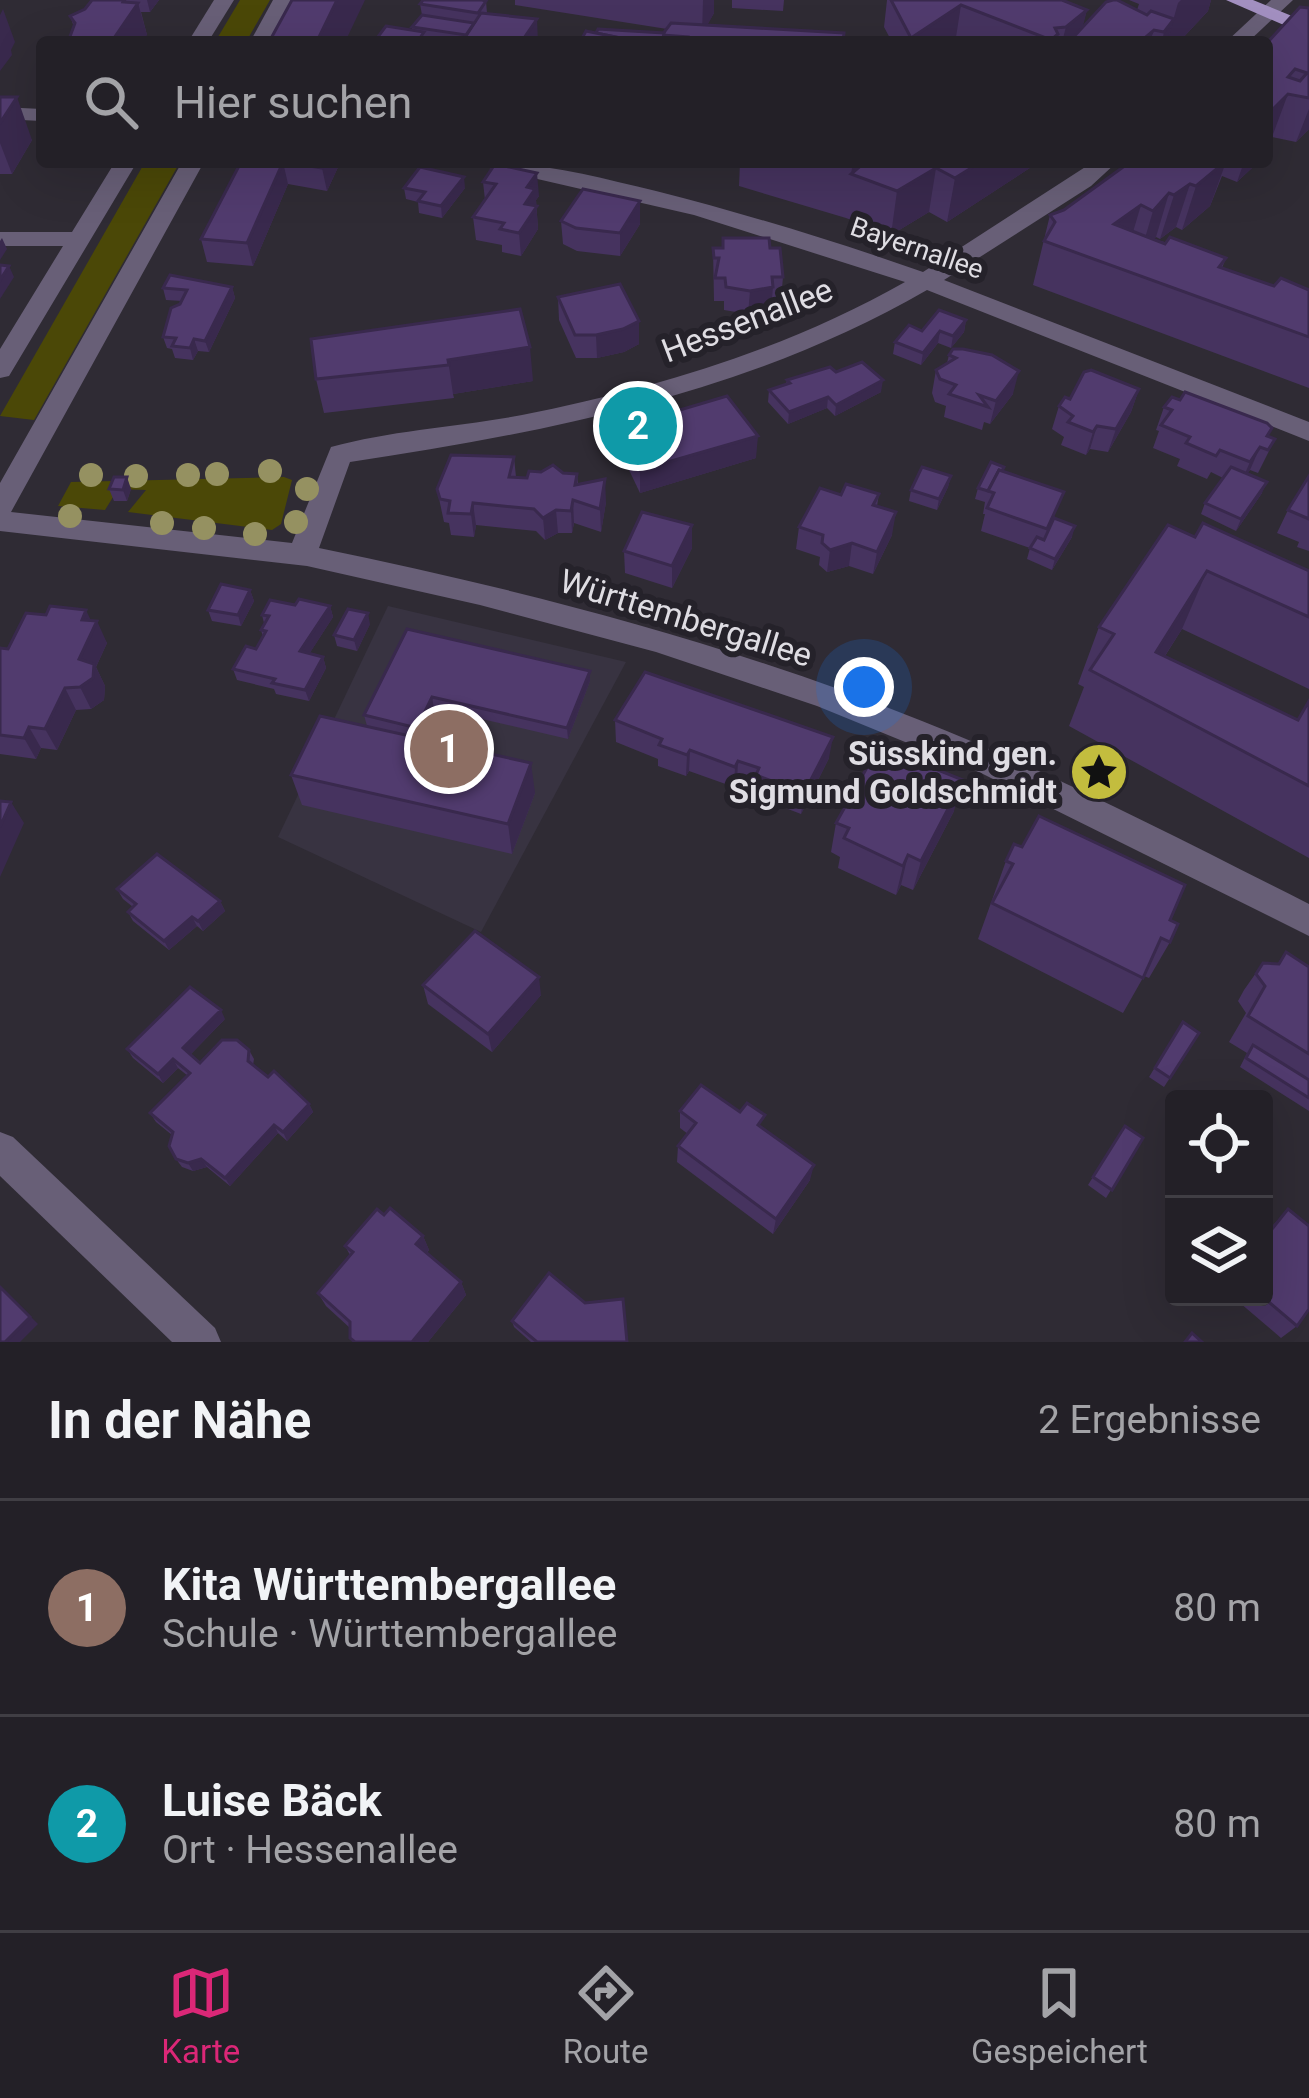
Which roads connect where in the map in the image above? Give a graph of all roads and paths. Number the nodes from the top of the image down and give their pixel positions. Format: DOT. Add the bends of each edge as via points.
graph roads {
  1 [pos="224,0"];
  2 [pos="283,0"];
  3 [pos="1236,0"];
  4 [pos="1275,6"];
  5 [pos="1309,30"];
  6 [pos="203,36"];
  7 [pos="263,36"];
  8 [pos="1242,36"];
  9 [pos="0,113"];
  10 [pos="36,115"];
  11 [pos="122,168"];
  12 [pos="189,168"];
  13 [pos="520,168"];
  14 [pos="1099,168"];
  15 [pos="0,238"];
  16 [pos="79,239"];
  17 [pos="925,279"];
  18 [pos="4,357"];
  19 [pos="1309,432"];
  20 [pos="13,458"];
  21 [pos="0,507"];
  22 [pos="0,521"];
  23 [pos="302,555"];
  24 [pos="1309,921"];
  25 [pos="0,1150"];
  26 [pos="201,1342"];
  1 -- 6 [label="street"];
  2 -- 7 [label="street"];
  3 -- 4 [label="main road"];
  4 -- 5 [label="main road"];
  4 -- 8 [label="street"];
  9 -- 10 [label="street"];
  11 -- 16 [label="street"];
  12 -- 20 [label="street"];
  13 -- 17 [label="street, Bayernallee"];
  14 -- 17 [label="street, Hessenallee"];
  15 -- 16 [label="street"];
  16 -- 18 [label="street"];
  17 -- 19 [label="street, Bayernallee"];
  17 -- 23 [label="street, Hessenallee" via="831,331 707,378 505,429 340,454"];
  20 -- 21 [label="street"];
  22 -- 23 [label="street, Württembergallee"];
  23 -- 24 [label="street, Württembergallee" via="628,633 866,712 990,763"];
  25 -- 26 [label="street"];
}
